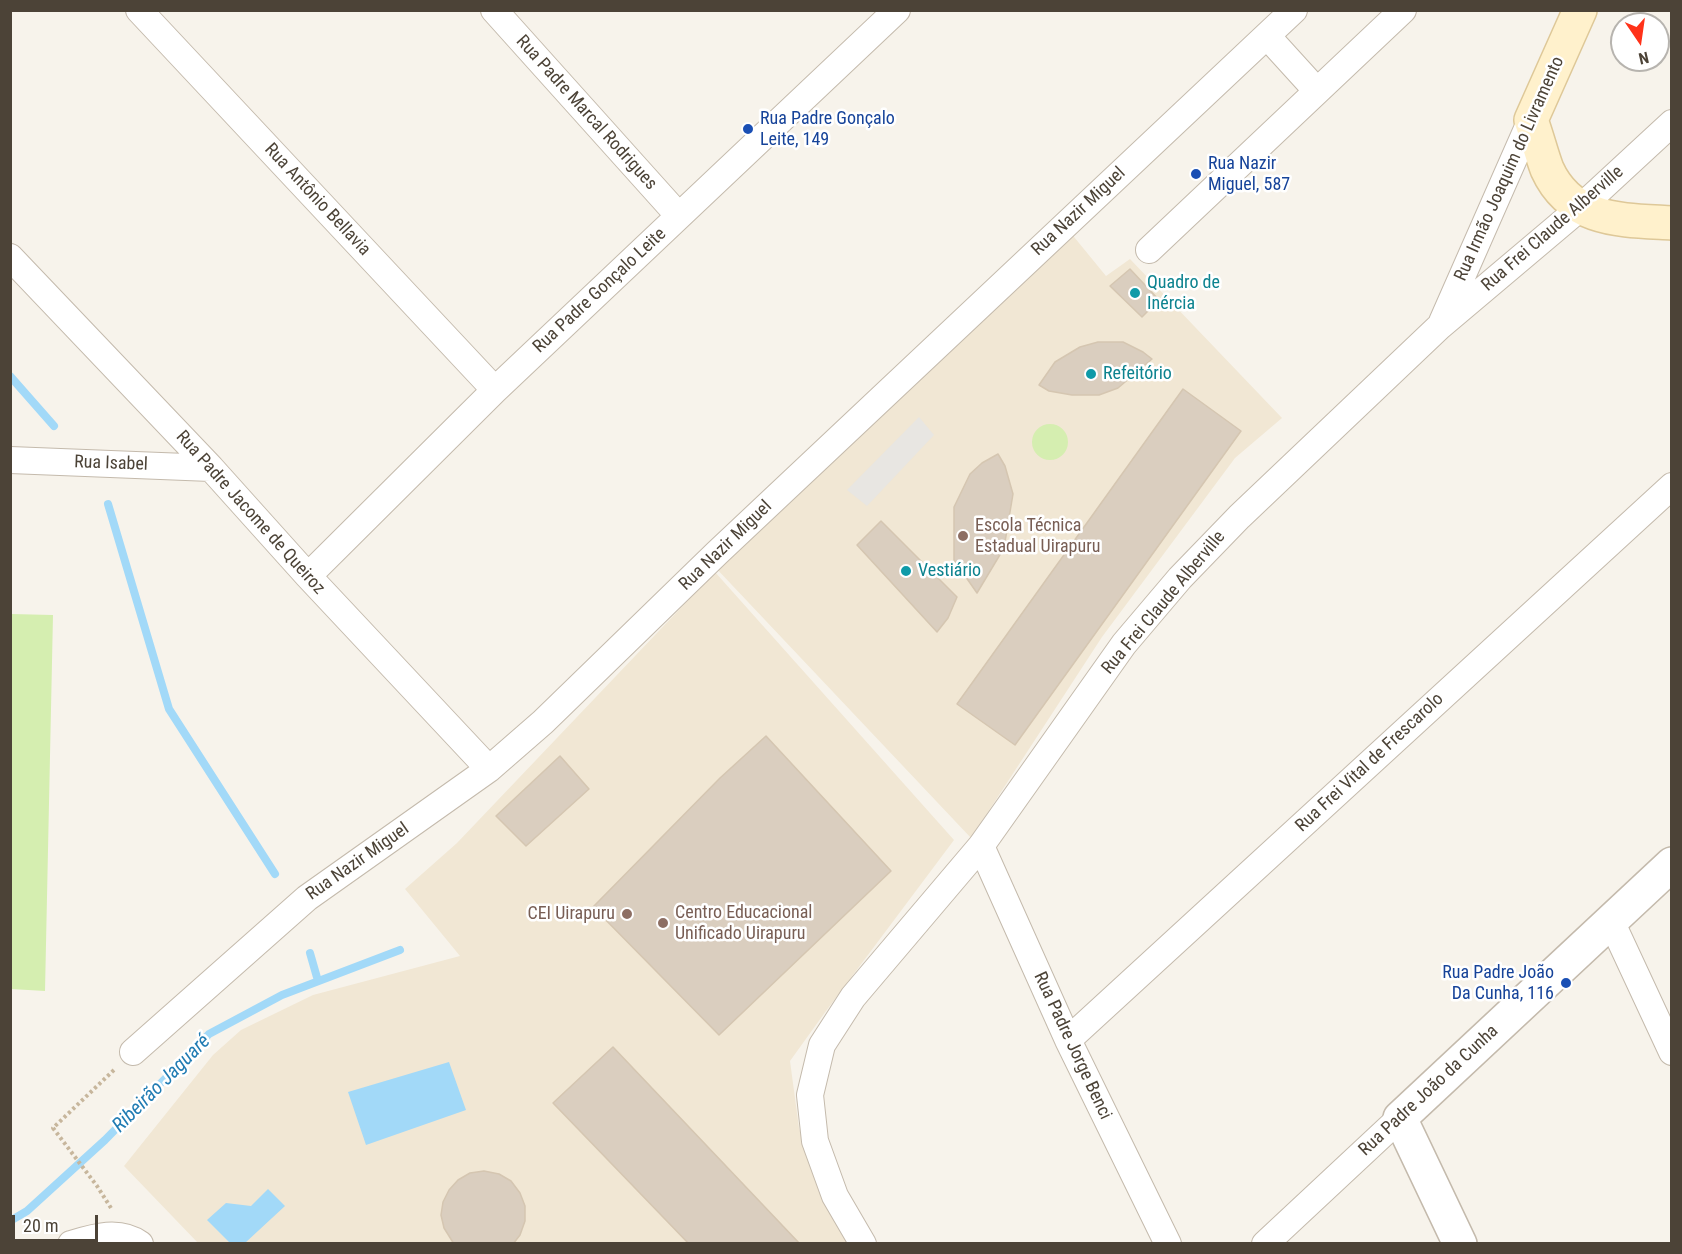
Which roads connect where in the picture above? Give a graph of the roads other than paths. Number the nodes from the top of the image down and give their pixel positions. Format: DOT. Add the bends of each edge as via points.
graph roads {
  1 [pos="139,10"];
  2 [pos="897,10"];
  3 [pos="1294,10"];
  4 [pos="1403,10"];
  5 [pos="1580,10"];
  6 [pos="494,11"];
  7 [pos="1266,36"];
  8 [pos="1317,92"];
  9 [pos="1531,120"];
  10 [pos="1671,123"];
  11 [pos="1581,208"];
  12 [pos="679,216"];
  13 [pos="1671,223"];
  14 [pos="1149,250"];
  15 [pos="10,257"];
  16 [pos="1439,327"];
  17 [pos="495,390"];
  18 [pos="10,460"];
  19 [pos="211,468"];
  20 [pos="1671,486"];
  21 [pos="308,576"];
  22 [pos="489,769"];
  23 [pos="981,846"];
  24 [pos="1671,864"];
  25 [pos="1611,921"];
  26 [pos="1068,1040"];
  27 [pos="133,1052"];
  28 [pos="1671,1052"];
  29 [pos="1400,1118"];
  30 [pos="71,1244"];
  31 [pos="140,1244"];
  32 [pos="863,1244"];
  33 [pos="1168,1244"];
  34 [pos="1265,1244"];
  35 [pos="1460,1244"];
  1 -- 17 [label="street, Rua Antônio Bellavia"];
  2 -- 12 [label="street, Rua Padre Gonçalo Leite"];
  3 -- 7 [label="street, Rua Nazir Miguel"];
  4 -- 8 [label="street"];
  5 -- 9 [label="main road, Rua Irmão Joaquim do Livramento"];
  6 -- 12 [label="street, Rua Padre Marcal Rodrigues"];
  7 -- 8 [label="street"];
  7 -- 22 [label="street, Rua Nazir Miguel"];
  8 -- 14 [label="street"];
  9 -- 11 [label="main road" via="1548,169 1561,191"];
  9 -- 16 [label="street, Rua Irmão Joaquim do Livramento"];
  10 -- 11 [label="street, Rua Frei Claude Alberville"];
  11 -- 13 [label="main road" via="1606,218"];
  11 -- 16 [label="street, Rua Frei Claude Alberville"];
  12 -- 17 [label="street, Rua Padre Gonçalo Leite"];
  15 -- 19 [label="street, Rua Padre Jacome de Queiroz"];
  16 -- 23 [label="street, Rua Frei Claude Alberville" via="1180,578 1124,644"];
  17 -- 21 [label="street, Rua Padre Gonçalo Leite"];
  18 -- 19 [label="street, Rua Isabel"];
  19 -- 21 [label="street, Rua Padre Jacome de Queiroz"];
  20 -- 26 [label="street, Rua Frei Vital de Frescarolo"];
  21 -- 22 [label="street, Rua Padre Jacome de Queiroz"];
  22 -- 27 [label="street, Rua Nazir Miguel" via="307,898"];
  23 -- 26 [label="street, Rua Padre Jorge Benci"];
  23 -- 32 [label="street, Rua Frei Claude Alberville" via="852,997 822,1045 810,1095 814,1141 835,1196"];
  24 -- 25 [label="street, Rua Padre João da Cunha"];
  25 -- 28 [label="street"];
  25 -- 29 [label="street, Rua Padre João da Cunha"];
  26 -- 33 [label="street, Rua Padre Jorge Benci"];
  29 -- 34 [label="street, Rua Padre João da Cunha"];
  29 -- 35 [label="street"];
  30 -- 31 [label="street" via="101,1235 129,1236"];
}
